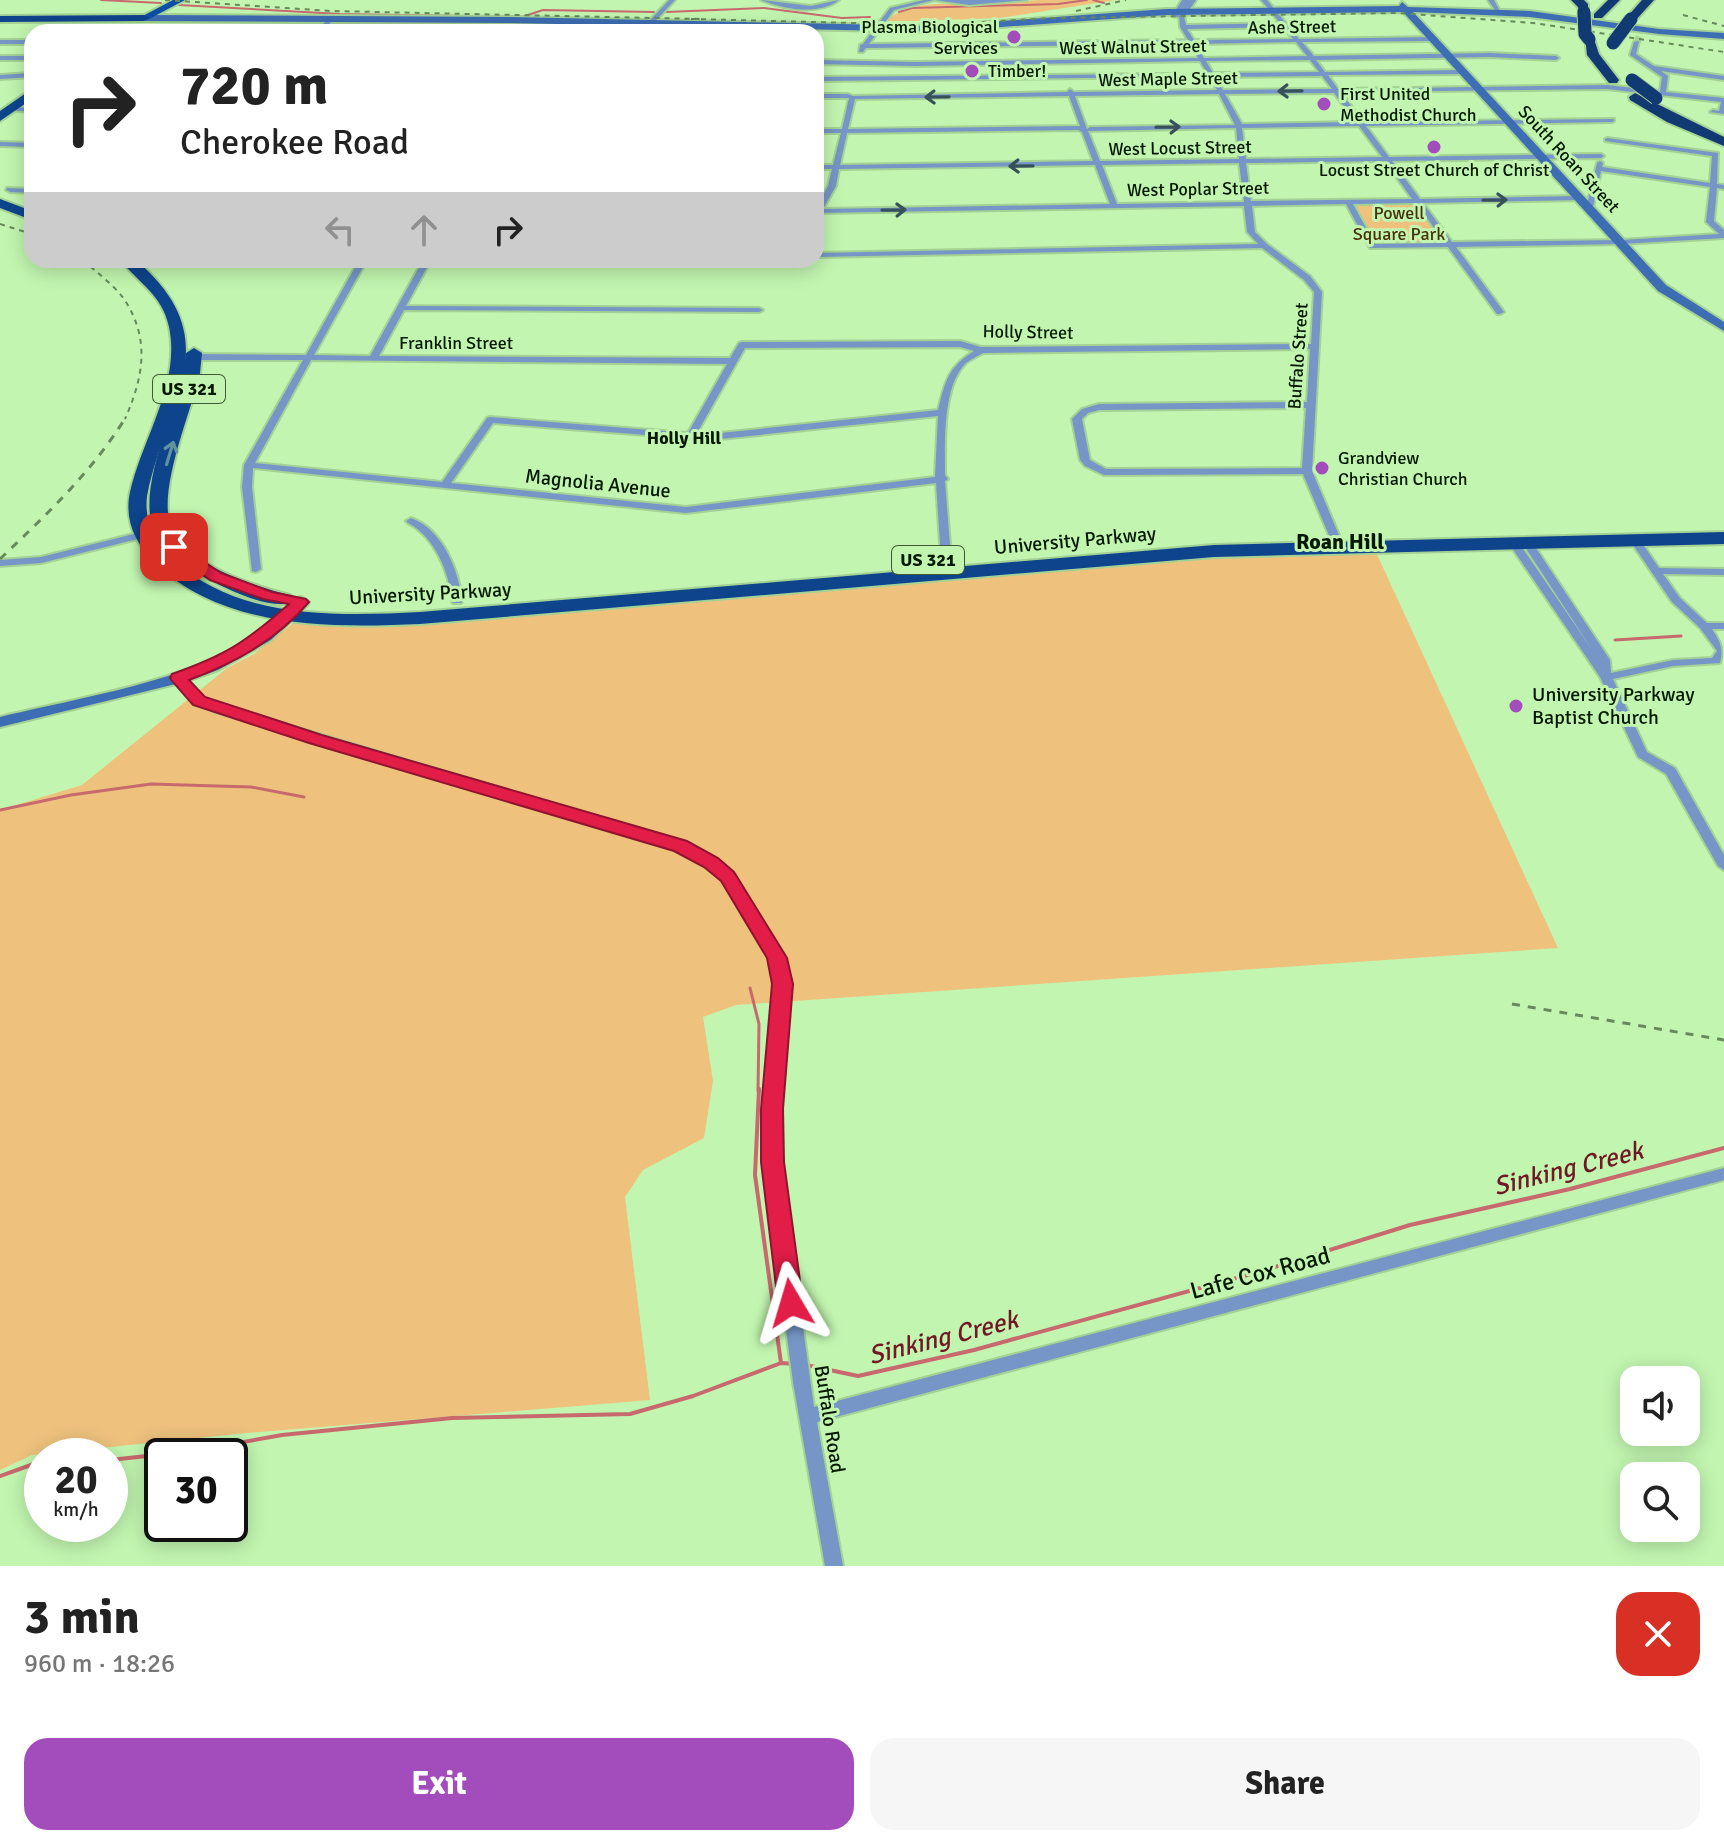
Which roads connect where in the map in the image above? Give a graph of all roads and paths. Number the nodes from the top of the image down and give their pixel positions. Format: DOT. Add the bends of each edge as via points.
graph roads {
  1 [pos="180,0"];
  2 [pos="672,0"];
  3 [pos="764,0"];
  4 [pos="836,0"];
  5 [pos="931,0"];
  6 [pos="938,0"];
  7 [pos="1024,0"];
  8 [pos="1264,0"];
  9 [pos="1491,0"];
  10 [pos="1577,0"];
  11 [pos="1614,0"];
  12 [pos="1631,0"];
  13 [pos="1648,0"];
  14 [pos="915,1"];
  15 [pos="977,1"];
  16 [pos="1404,7"];
  17 [pos="1183,9"];
  18 [pos="1273,11"];
  19 [pos="1499,12"];
  20 [pos="331,18"];
  21 [pos="0,19"];
  22 [pos="140,20"];
  23 [pos="649,23"];
  24 [pos="132,24"];
  25 [pos="135,24"];
  26 [pos="326,24"];
  27 [pos="694,24"];
  28 [pos="1285,25"];
  29 [pos="824,27"];
  30 [pos="1183,27"];
  31 [pos="875,28"];
  32 [pos="1724,36"];
  33 [pos="1435,39"];
  34 [pos="1590,40"];
  35 [pos="1299,41"];
  36 [pos="0,42"];
  37 [pos="24,42"];
  38 [pos="1637,42"];
  39 [pos="1193,43"];
  40 [pos="862,46"];
  41 [pos="959,46"];
  42 [pos="1610,46"];
  43 [pos="1450,56"];
  44 [pos="0,58"];
  45 [pos="24,58"];
  46 [pos="1312,58"];
  47 [pos="1556,58"];
  48 [pos="1203,59"];
  49 [pos="824,62"];
  50 [pos="1058,62"];
  51 [pos="859,63"];
  52 [pos="963,63"];
  53 [pos="1654,68"];
  54 [pos="1465,72"];
  55 [pos="1324,74"];
  56 [pos="1212,75"];
  57 [pos="24,76"];
  58 [pos="1170,76"];
  59 [pos="0,77"];
  60 [pos="1065,77"];
  61 [pos="1724,78"];
  62 [pos="824,79"];
  63 [pos="856,80"];
  64 [pos="1480,89"];
  65 [pos="1336,91"];
  66 [pos="1222,92"];
  67 [pos="24,93"];
  68 [pos="1071,95"];
  69 [pos="1659,95"];
  70 [pos="824,96"];
  71 [pos="852,96"];
  72 [pos="24,98"];
  73 [pos="1724,101"];
  74 [pos="24,110"];
  75 [pos="3,111"];
  76 [pos="1713,112"];
  77 [pos="1511,122"];
  78 [pos="1360,124"];
  79 [pos="1240,126"];
  80 [pos="1084,129"];
  81 [pos="824,131"];
  82 [pos="844,132"];
  83 [pos="1724,133"];
  84 [pos="1607,140"];
  85 [pos="0,144"];
  86 [pos="24,145"];
  87 [pos="1720,148"];
  88 [pos="1601,156"];
  89 [pos="1544,159"];
  90 [pos="1388,161"];
  91 [pos="1244,163"];
  92 [pos="1099,165"];
  93 [pos="824,167"];
  94 [pos="835,168"];
  95 [pos="1599,169"];
  96 [pos="1713,185"];
  97 [pos="1724,187"];
  98 [pos="5,192"];
  99 [pos="824,199"];
  100 [pos="1417,201"];
  101 [pos="24,202"];
  102 [pos="1348,202"];
  103 [pos="1584,202"];
  104 [pos="0,203"];
  105 [pos="1247,204"];
  106 [pos="1114,206"];
  107 [pos="824,211"];
  108 [pos="24,213"];
  109 [pos="1724,235"];
  110 [pos="1621,242"];
  111 [pos="1448,245"];
  112 [pos="1264,246"];
  113 [pos="824,255"];
  114 [pos="137,268"];
  115 [pos="152,268"];
  116 [pos="358,268"];
  117 [pos="423,268"];
  118 [pos="401,308"];
  119 [pos="759,310"];
  120 [pos="1500,312"];
  121 [pos="1723,326"];
  122 [pos="1314,346"];
  123 [pos="981,350"];
  124 [pos="188,357"];
  125 [pos="307,358"];
  126 [pos="373,359"];
  127 [pos="731,361"];
  128 [pos="1311,405"];
  129 [pos="940,413"];
  130 [pos="691,436"];
  131 [pos="249,465"];
  132 [pos="1307,471"];
  133 [pos="943,479"];
  134 [pos="445,485"];
  135 [pos="411,521"];
  136 [pos="1724,523"];
  137 [pos="152,532"];
  138 [pos="1630,532"];
  139 [pos="1468,536"];
  140 [pos="1724,538"];
  141 [pos="1337,539"];
  142 [pos="1520,542"];
  143 [pos="0,563"];
  144 [pos="948,565"];
  145 [pos="256,569"];
  146 [pos="1657,571"];
  147 [pos="1724,572"];
  148 [pos="708,585"];
  149 [pos="457,601"];
  150 [pos="294,608"];
  151 [pos="1704,626"];
  152 [pos="1724,626"];
  153 [pos="1606,677"];
  154 [pos="178,678"];
  155 [pos="0,722"];
  156 [pos="1724,866"];
  157 [pos="1724,1174"];
  158 [pos="807,1417"];
  159 [pos="834,1566"];
  1 -- 22 [label="main road"];
  2 -- 23 [label="street"];
  3 -- 4 [label="street" via="807,7"];
  5 -- 14 [label="street"];
  6 -- 15 [label="street"];
  7 -- 15 [label="street"];
  8 -- 18 [label="street"];
  9 -- 19 [label="street"];
  10 -- 34 [label="highway, bridge" via="1584,6"];
  11 -- 34 [label="highway" via="1598,16"];
  12 -- 42 [label="highway" via="1607,31"];
  13 -- 42 [label="highway, bridge"];
  14 -- 31 [label="street" via="892,9"];
  16 -- 18 [label="main road"];
  16 -- 19 [label="main road"];
  16 -- 33 [label="main road, South Roan Street"];
  17 -- 18 [label="main road"];
  17 -- 18 [label="main road"];
  17 -- 30 [label="street, Buffalo Street"];
  17 -- 31 [label="main road" via="968,28"];
  18 -- 28 [label="street"];
  19 -- 32 [label="main road"];
  20 -- 22 [label="main road"];
  20 -- 23 [label="main road"];
  20 -- 26 [label="street"];
  21 -- 22 [label="highway"];
  22 -- 24 [label="highway"];
  22 -- 25 [label="highway"];
  23 -- 27 [label="main road"];
  28 -- 30 [label="street"];
  28 -- 35 [label="street"];
  29 -- 31 [label="main road"];
  30 -- 39 [label="street, Buffalo Street"];
  31 -- 40 [label="street"];
  33 -- 35 [label="street, Ashe Street"];
  33 -- 43 [label="main road, South Roan Street"];
  34 -- 87 [label="highway" via="1613,80"];
  35 -- 39 [label="street, Ashe Street"];
  35 -- 46 [label="street"];
  36 -- 37 [label="street"];
  38 -- 53 [label="street" via="1633,55"];
  39 -- 41 [label="street, Ashe Street"];
  39 -- 48 [label="street, Buffalo Street"];
  40 -- 41 [label="street, Ashe Street"];
  40 -- 51 [label="street"];
  41 -- 52 [label="street"];
  42 -- 69 [label="highway, bridge" via="1632,80"];
  43 -- 46 [label="street, West Walnut Street"];
  43 -- 47 [label="street, West Walnut Street"];
  43 -- 54 [label="main road, South Roan Street"];
  44 -- 45 [label="street"];
  46 -- 48 [label="street, West Walnut Street"];
  46 -- 55 [label="street"];
  48 -- 50 [label="street, West Walnut Street"];
  48 -- 56 [label="street, Buffalo Street"];
  49 -- 51 [label="street, West Walnut Street"];
  50 -- 52 [label="street, West Walnut Street"];
  50 -- 60 [label="street"];
  51 -- 52 [label="street, West Walnut Street"];
  51 -- 63 [label="street"];
  53 -- 61 [label="street"];
  53 -- 69 [label="street" via="1665,76"];
  54 -- 55 [label="street"];
  54 -- 64 [label="main road, South Roan Street"];
  55 -- 56 [label="street"];
  55 -- 65 [label="street"];
  56 -- 66 [label="street, Buffalo Street"];
  57 -- 59 [label="street"];
  58 -- 60 [label="street"];
  60 -- 63 [label="street"];
  60 -- 68 [label="street"];
  62 -- 63 [label="street"];
  63 -- 71 [label="street"];
  64 -- 65 [label="street, West Maple Street"];
  64 -- 69 [label="street, West Maple Street" via="1607,87"];
  64 -- 77 [label="main road, South Roan Street"];
  65 -- 66 [label="street, West Maple Street, one-way"];
  65 -- 78 [label="street"];
  66 -- 68 [label="street, West Maple Street"];
  66 -- 79 [label="street, Buffalo Street"];
  67 -- 75 [label="highway"];
  68 -- 71 [label="street, West Maple Street, one-way"];
  68 -- 80 [label="street"];
  69 -- 73 [label="street, West Maple Street"];
  69 -- 83 [label="highway"];
  70 -- 71 [label="street, West Maple Street"];
  71 -- 82 [label="street"];
  72 -- 75 [label="highway"];
  73 -- 76 [label="street" via="1722,113"];
  74 -- 75 [label="street"];
  77 -- 78 [label="street"];
  77 -- 84 [label="street" via="1613,116"];
  77 -- 89 [label="main road, South Roan Street"];
  78 -- 79 [label="street"];
  78 -- 90 [label="street"];
  80 -- 79 [label="street, one-way"];
  79 -- 91 [label="street, Buffalo Street"];
  80 -- 82 [label="street"];
  80 -- 92 [label="street"];
  81 -- 82 [label="street"];
  82 -- 94 [label="street"];
  84 -- 87 [label="street"];
  84 -- 88 [label="street"];
  85 -- 86 [label="street"];
  87 -- 96 [label="street"];
  88 -- 89 [label="street, West Locust Street"];
  88 -- 95 [label="street"];
  89 -- 90 [label="street, West Locust Street"];
  89 -- 103 [label="main road, South Roan Street"];
  90 -- 91 [label="street, West Locust Street"];
  90 -- 100 [label="street"];
  91 -- 92 [label="street, West Locust Street"];
  91 -- 105 [label="street, Buffalo Street"];
  92 -- 94 [label="street, West Locust Street, one-way"];
  92 -- 106 [label="street"];
  93 -- 94 [label="street, West Locust Street"];
  94 -- 99 [label="street"];
  95 -- 96 [label="street"];
  95 -- 103 [label="street"];
  96 -- 97 [label="street"];
  96 -- 109 [label="street" via="1710,222"];
  98 -- 101 [label="highway"];
  100 -- 102 [label="street, West Poplar Street"];
  100 -- 103 [label="street, West Poplar Street, one-way"];
  100 -- 111 [label="street"];
  102 -- 105 [label="street, West Poplar Street"];
  102 -- 111 [label="street" via="1373,246"];
  103 -- 110 [label="main road, South Roan Street"];
  104 -- 108 [label="highway"];
  105 -- 106 [label="street, West Poplar Street"];
  105 -- 112 [label="street, Buffalo Street" via="1251,232"];
  107 -- 106 [label="street, West Poplar Street, one-way"];
  109 -- 110 [label="street"];
  110 -- 111 [label="street"];
  110 -- 121 [label="main road, South Roan Street" via="1669,294"];
  111 -- 120 [label="street"];
  112 -- 113 [label="street"];
  112 -- 122 [label="street, Buffalo Street" via="1316,287"];
  114 -- 124 [label="highway, US 321" via="165,300"];
  115 -- 124 [label="highway, US 321" via="185,311"];
  116 -- 125 [label="street"];
  117 -- 118 [label="street"];
  118 -- 119 [label="street"];
  118 -- 126 [label="street"];
  122 -- 123 [label="street, Holly Street"];
  122 -- 128 [label="street, Buffalo Street"];
  123 -- 127 [label="street, Holly Street" via="960,344 742,345"];
  123 -- 129 [label="street" via="958,367"];
  124 -- 125 [label="street, Franklin Street"];
  124 -- 137 [label="highway, US 321" via="139,491 138,523"];
  125 -- 126 [label="street, Franklin Street"];
  125 -- 131 [label="street"];
  126 -- 127 [label="street, Franklin Street"];
  127 -- 130 [label="street"];
  128 -- 132 [label="street, Buffalo Street"];
  128 -- 132 [label="street" via="1099,407 1077,419 1085,460 1104,472"];
  129 -- 130 [label="street"];
  129 -- 133 [label="street"];
  130 -- 134 [label="street" via="490,420"];
  131 -- 134 [label="street, Magnolia Avenue"];
  131 -- 145 [label="street"];
  132 -- 141 [label="street, Buffalo Street"];
  133 -- 134 [label="street, Magnolia Avenue" via="686,510"];
  133 -- 144 [label="street"];
  135 -- 149 [label="street" via="433,540 455,582"];
  136 -- 138 [label="highway, University Parkway / US 321"];
  137 -- 143 [label="street" via="32,561"];
  137 -- 150 [label="highway, University Parkway / US 321" via="162,561 195,585 220,597"];
  138 -- 139 [label="highway, University Parkway / US 321"];
  138 -- 140 [label="highway, University Parkway / US 321"];
  138 -- 142 [label="highway, University Parkway / US 321"];
  138 -- 146 [label="street"];
  139 -- 141 [label="highway, University Parkway / US 321"];
  139 -- 142 [label="highway, University Parkway / US 321"];
  141 -- 144 [label="highway, University Parkway / US 321" via="1208,536 1142,549"];
  142 -- 153 [label="street" via="1605,660"];
  144 -- 148 [label="highway, University Parkway / US 321"];
  146 -- 147 [label="street"];
  146 -- 151 [label="street" via="1676,600"];
  148 -- 149 [label="highway, University Parkway / US 321"];
  148 -- 150 [label="highway, University Parkway / US 321" via="390,620 326,619"];
  149 -- 150 [label="highway, University Parkway / US 321"];
  150 -- 154 [label="main road" via="265,637 237,654"];
  151 -- 152 [label="street"];
  151 -- 153 [label="street" via="1722,651 1716,661 1673,663"];
  153 -- 156 [label="street" via="1642,754 1671,771"];
  154 -- 155 [label="main road"];
  154 -- 158 [label="street, Buffalo Road" via="199,701 220,709 681,846 727,876 777,958 782,984 772,1162"];
  157 -- 158 [label="street, Lafe Cox Road"];
  158 -- 159 [label="street, Buffalo Road"];
}
